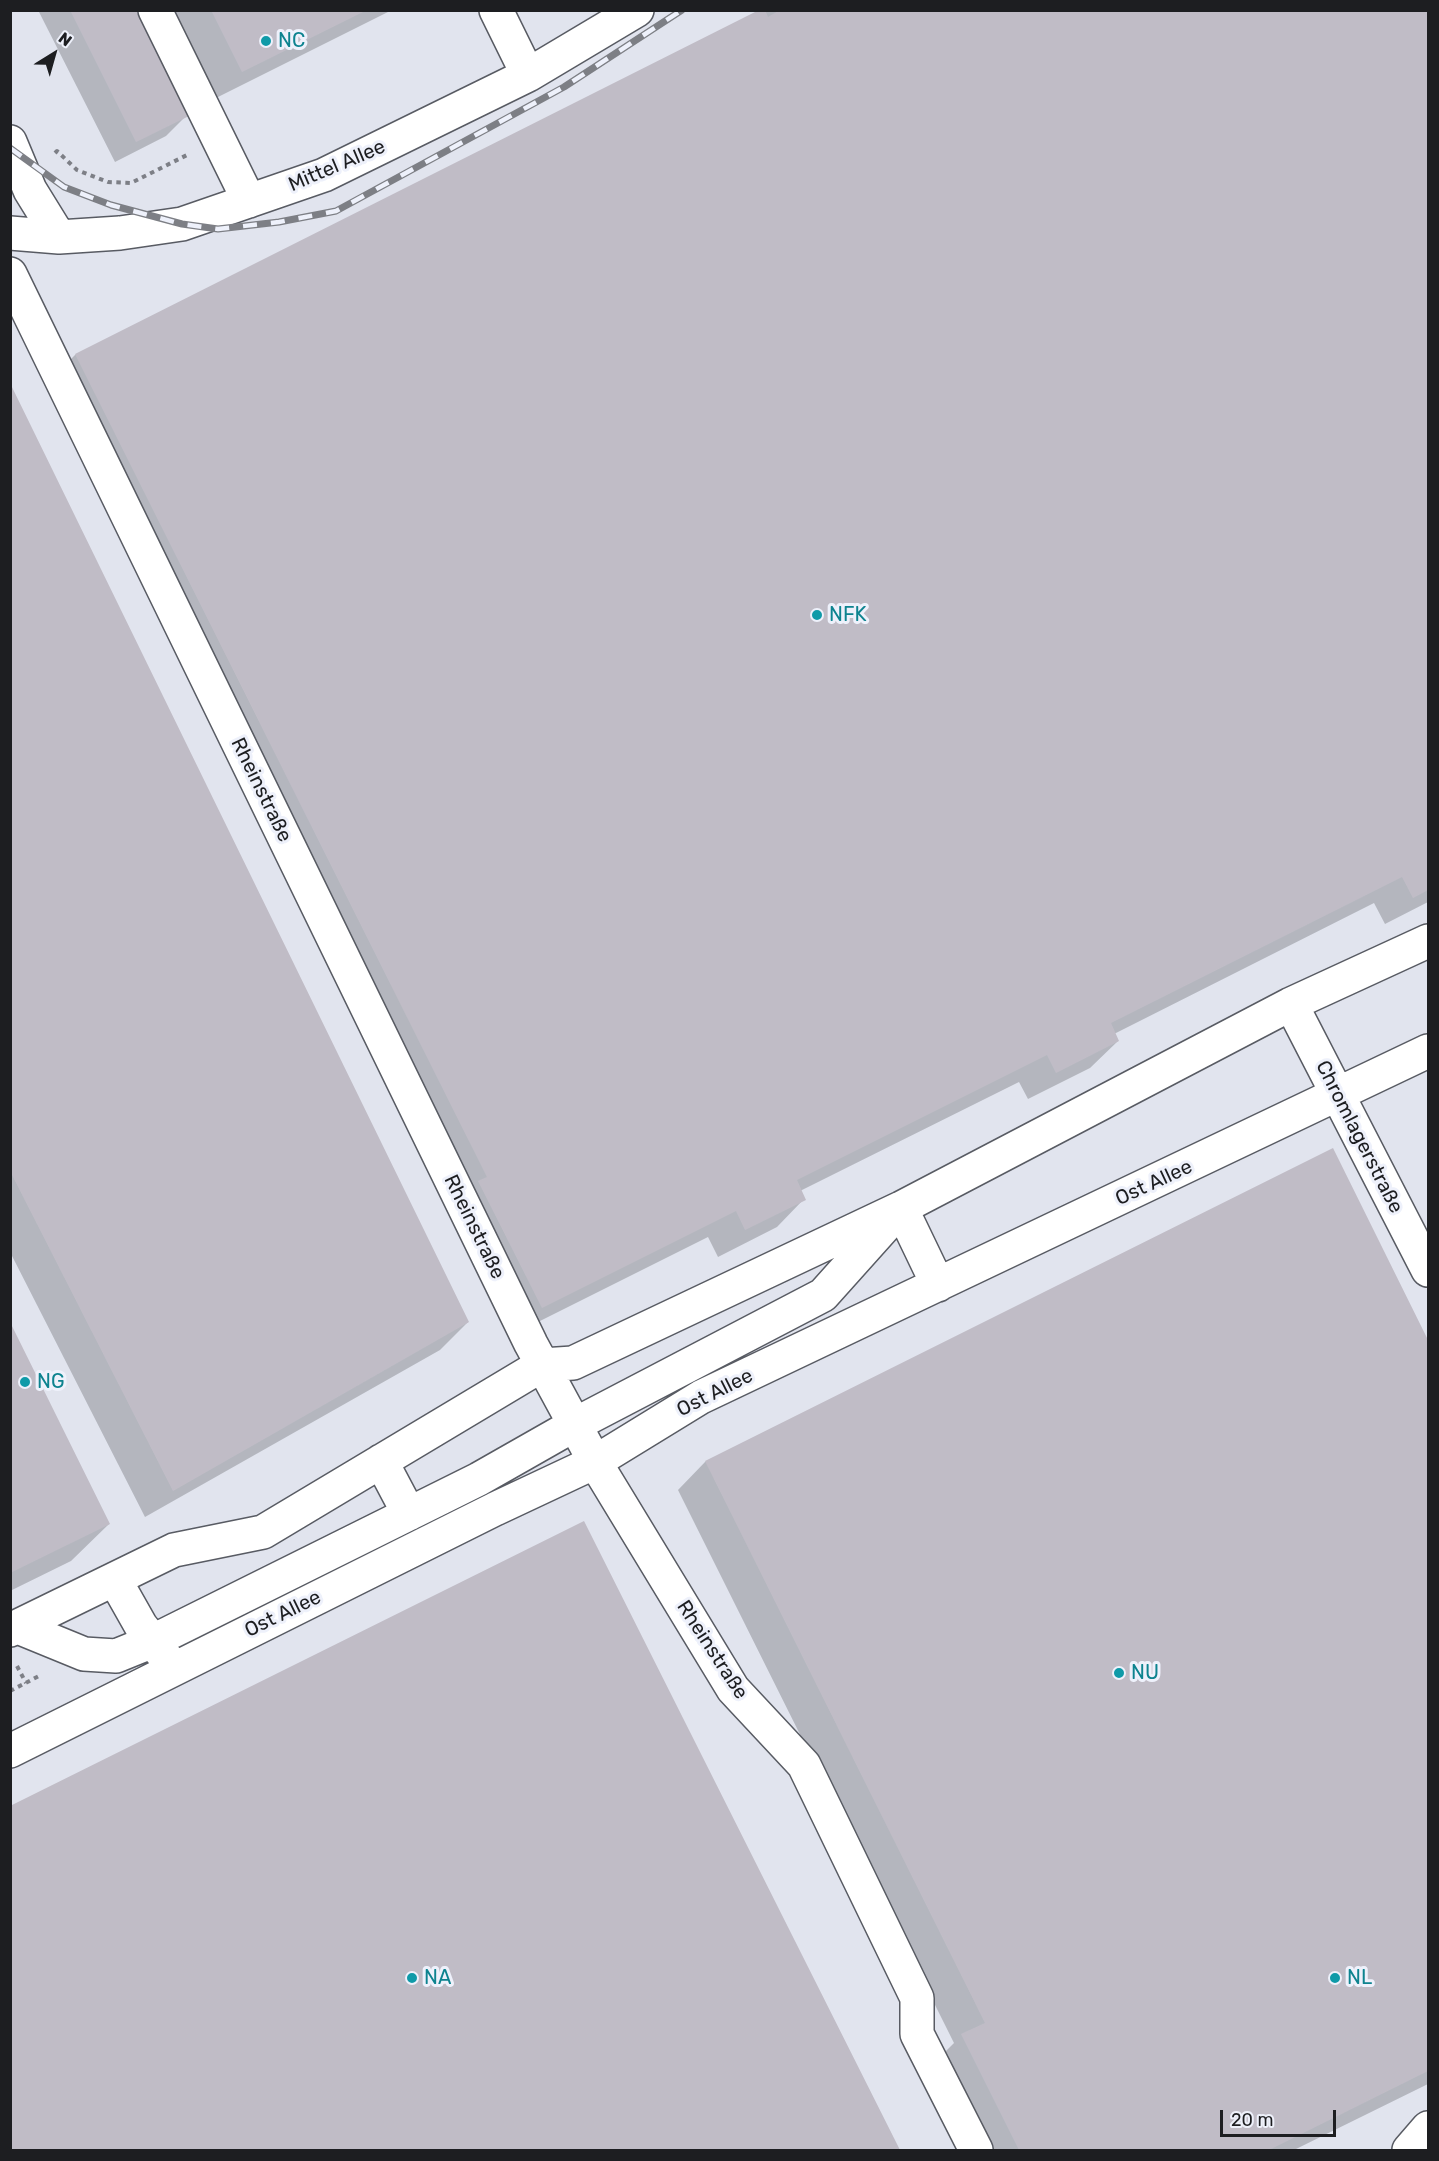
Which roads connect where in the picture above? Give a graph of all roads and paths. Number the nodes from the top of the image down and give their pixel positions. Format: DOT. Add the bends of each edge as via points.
graph roads {
  1 [pos="155,10"];
  2 [pos="496,10"];
  3 [pos="637,10"];
  4 [pos="528,75"];
  5 [pos="219,139"];
  6 [pos="16,155"];
  7 [pos="249,201"];
  8 [pos="10,233"];
  9 [pos="58,237"];
  10 [pos="10,274"];
  11 [pos="1428,941"];
  12 [pos="1291,1004"];
  13 [pos="1428,1051"];
  14 [pos="1338,1096"];
  15 [pos="901,1208"];
  16 [pos="1428,1270"];
  17 [pos="938,1285"];
  18 [pos="542,1365"];
  19 [pos="574,1425"];
  20 [pos="381,1461"];
  21 [pos="595,1462"];
  22 [pos="409,1514"];
  23 [pos="115,1580"];
  24 [pos="14,1629"];
  25 [pos="153,1641"];
  26 [pos="175,1670"];
  27 [pos="45,1673"];
  28 [pos="10,1691"];
  29 [pos="10,1751"];
  30 [pos="1428,2128"];
  31 [pos="976,2151"];
  32 [pos="1409,2151"];
  1 -- 5 [label="lane"];
  2 -- 4 [label="lane"];
  3 -- 4 [label="lane, Mittel Allee"];
  4 -- 7 [label="lane, Mittel Allee" via="324,175"];
  5 -- 6 [label="path" via="131,183 108,182 77,170 57,152"];
  5 -- 7 [label="lane"];
  6 -- 9 [label="lane" via="30,190"];
  7 -- 9 [label="lane, Mittel Allee" via="182,224"];
  8 -- 9 [label="lane, Mittel Allee"];
  10 -- 18 [label="lane, Rheinstraße"];
  11 -- 12 [label="lane"];
  12 -- 14 [label="lane, Chromlagerstraße"];
  12 -- 15 [label="lane"];
  13 -- 14 [label="lane, Ost Allee"];
  14 -- 16 [label="lane, Chromlagerstraße"];
  14 -- 17 [label="lane, Ost Allee"];
  15 -- 17 [label="lane"];
  15 -- 18 [label="lane" via="573,1363"];
  15 -- 19 [label="lane" via="823,1295"];
  17 -- 21 [label="lane, Ost Allee" via="701,1397"];
  18 -- 19 [label="lane, Rheinstraße"];
  18 -- 20 [label="lane"];
  19 -- 21 [label="lane, Rheinstraße"];
  19 -- 22 [label="lane"];
  20 -- 22 [label="lane"];
  20 -- 23 [label="lane" via="264,1532 174,1550"];
  21 -- 26 [label="lane, Ost Allee"];
  21 -- 31 [label="lane, Rheinstraße" via="733,1689 804,1765 917,1998 917,2034"];
  22 -- 25 [label="lane"];
  23 -- 24 [label="lane"];
  23 -- 25 [label="lane"];
  24 -- 25 [label="lane" via="84,1654 116,1656"];
  25 -- 26 [label="lane"];
  26 -- 29 [label="lane, Ost Allee"];
  27 -- 28 [label="path"];
  30 -- 32 [label="lane"];
}
